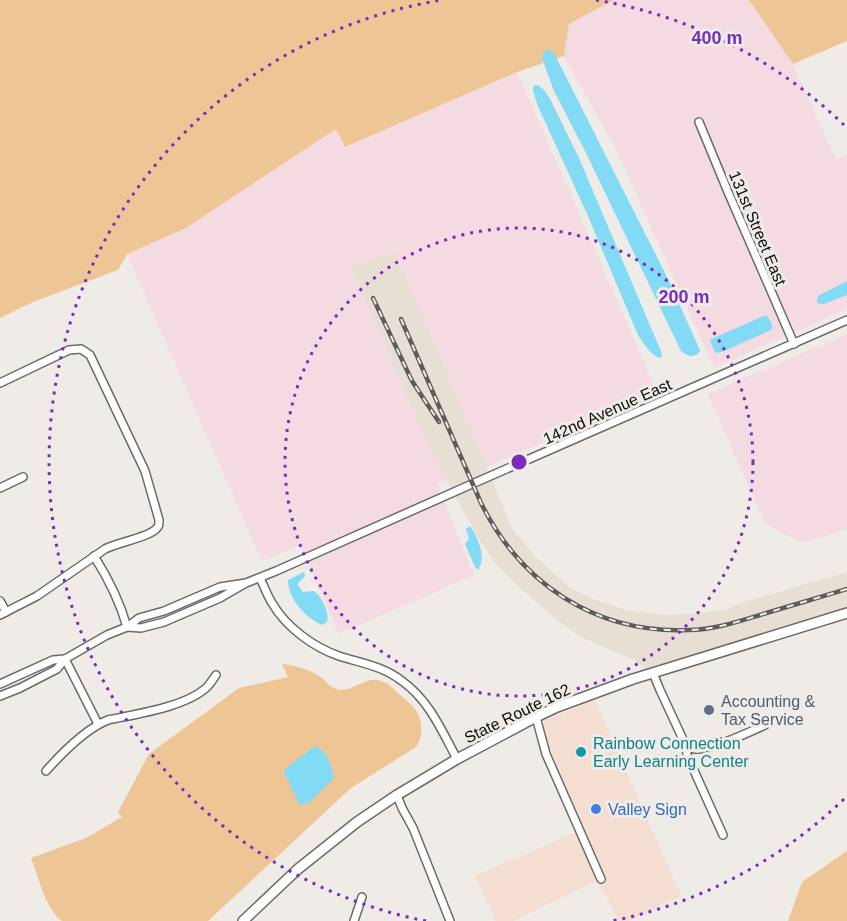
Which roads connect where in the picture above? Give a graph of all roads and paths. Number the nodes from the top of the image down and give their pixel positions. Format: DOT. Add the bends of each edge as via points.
graph roads {
  1 [pos="699,122"];
  2 [pos="847,320"];
  3 [pos="794,344"];
  4 [pos="0,383"];
  5 [pos="23,477"];
  6 [pos="0,488"];
  7 [pos="94,556"];
  8 [pos="260,578"];
  9 [pos="0,601"];
  10 [pos="847,613"];
  11 [pos="3,614"];
  12 [pos="127,627"];
  13 [pos="65,659"];
  14 [pos="653,673"];
  15 [pos="216,675"];
  16 [pos="0,684"];
  17 [pos="0,696"];
  18 [pos="536,717"];
  19 [pos="98,724"];
  20 [pos="765,725"];
  21 [pos="687,748"];
  22 [pos="457,759"];
  23 [pos="46,771"];
  24 [pos="397,795"];
  25 [pos="723,835"];
  26 [pos="601,879"];
  27 [pos="362,897"];
  28 [pos="243,921"];
  29 [pos="354,921"];
  30 [pos="450,921"];
  1 -- 3 [label="street, 131st Street East"];
  2 -- 3 [label="street, 142nd Avenue East"];
  3 -- 8 [label="street, 142nd Avenue East"];
  4 -- 7 [label="street" via="69,350 81,349 90,355 145,471 159,520 154,531 114,544"];
  5 -- 6 [label="street"];
  7 -- 11 [label="street" via="37,596"];
  7 -- 12 [label="street"];
  8 -- 12 [label="street, 142nd Avenue East" via="220,587 164,612 139,618"];
  8 -- 22 [label="street" via="276,609 303,637 338,656 389,672 414,690"];
  9 -- 11 [label="street"];
  10 -- 14 [label="main road, State Route 162"];
  12 -- 13 [label="street, 142nd Avenue East"];
  13 -- 16 [label="street, 142nd Avenue East" via="53,660"];
  13 -- 17 [label="street, 142nd Avenue East" via="57,669"];
  13 -- 19 [label="street"];
  14 -- 18 [label="main road, State Route 162"];
  14 -- 21 [label="street"];
  15 -- 19 [label="street" via="203,690 179,703"];
  18 -- 22 [label="main road, State Route 162"];
  18 -- 26 [label="street" via="546,754"];
  19 -- 23 [label="street"];
  20 -- 21 [label="street" via="702,749"];
  21 -- 25 [label="street"];
  22 -- 24 [label="main road, State Route 162"];
  24 -- 28 [label="main road, State Route 162" via="298,869"];
  24 -- 30 [label="street"];
  27 -- 29 [label="street"];
}
